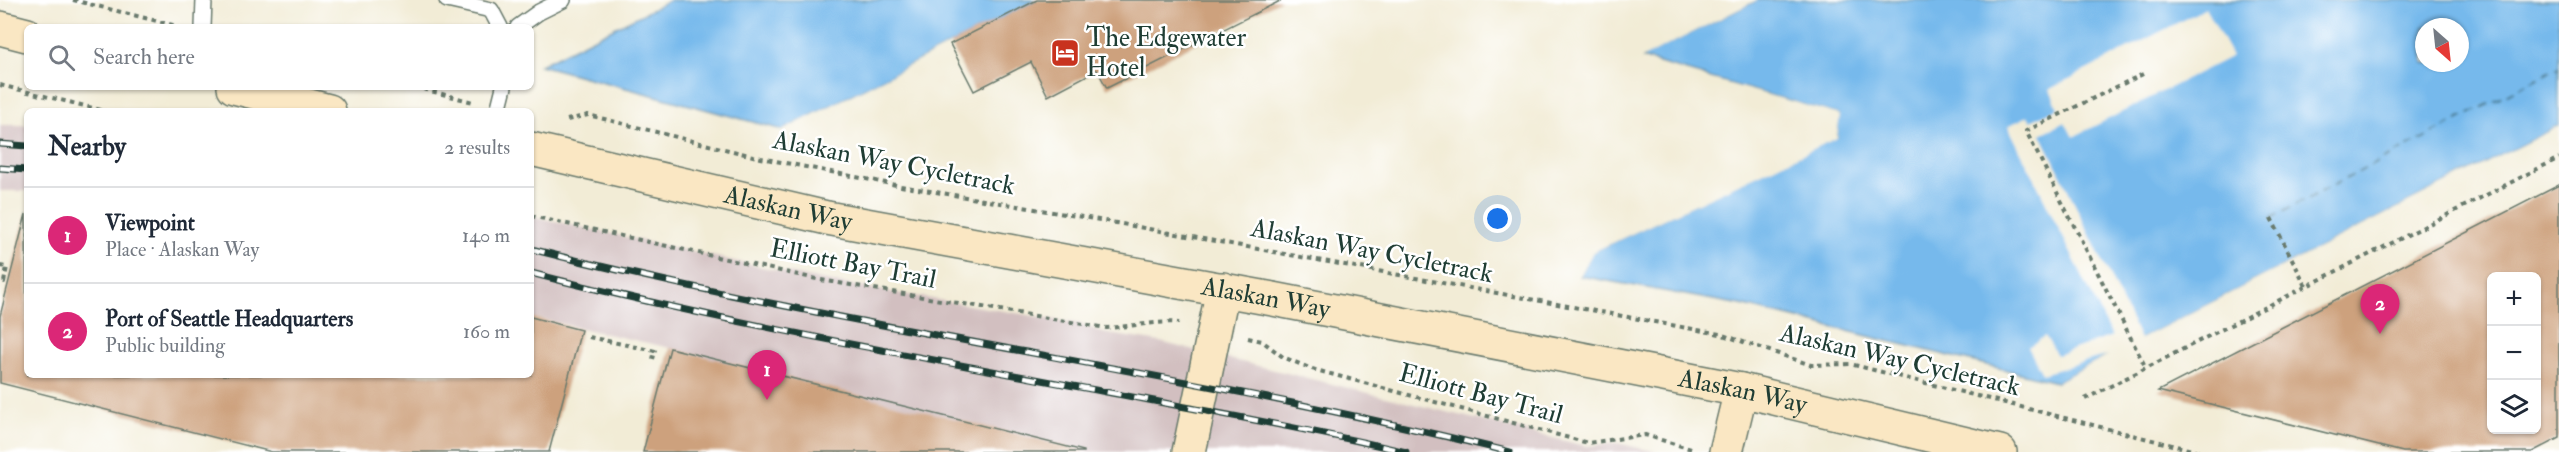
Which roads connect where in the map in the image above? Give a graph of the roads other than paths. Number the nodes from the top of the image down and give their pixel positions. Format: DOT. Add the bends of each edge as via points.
graph roads {
  1 [pos="204,0"];
  2 [pos="447,0"];
  3 [pos="563,0"];
  4 [pos="203,24"];
  5 [pos="498,24"];
  6 [pos="522,24"];
  7 [pos="0,28"];
  8 [pos="24,34"];
  9 [pos="246,90"];
  10 [pos="503,90"];
  11 [pos="317,108"];
  12 [pos="499,108"];
  13 [pos="534,150"];
  14 [pos="1223,289"];
  15 [pos="1741,390"];
  16 [pos="1711,451"];
  17 [pos="1189,452"];
  18 [pos="2000,452"];
  1 -- 4 [label="lane"];
  2 -- 5 [label="lane" via="491,10"];
  3 -- 6 [label="lane"];
  7 -- 8 [label="main road"];
  9 -- 11 [label="main road"];
  10 -- 12 [label="lane"];
  13 -- 14 [label="main road, Alaskan Way" via="827,218"];
  14 -- 15 [label="main road, Alaskan Way"];
  14 -- 17 [label="main road"];
  15 -- 16 [label="main road"];
  15 -- 18 [label="main road, Alaskan Way"];
}
